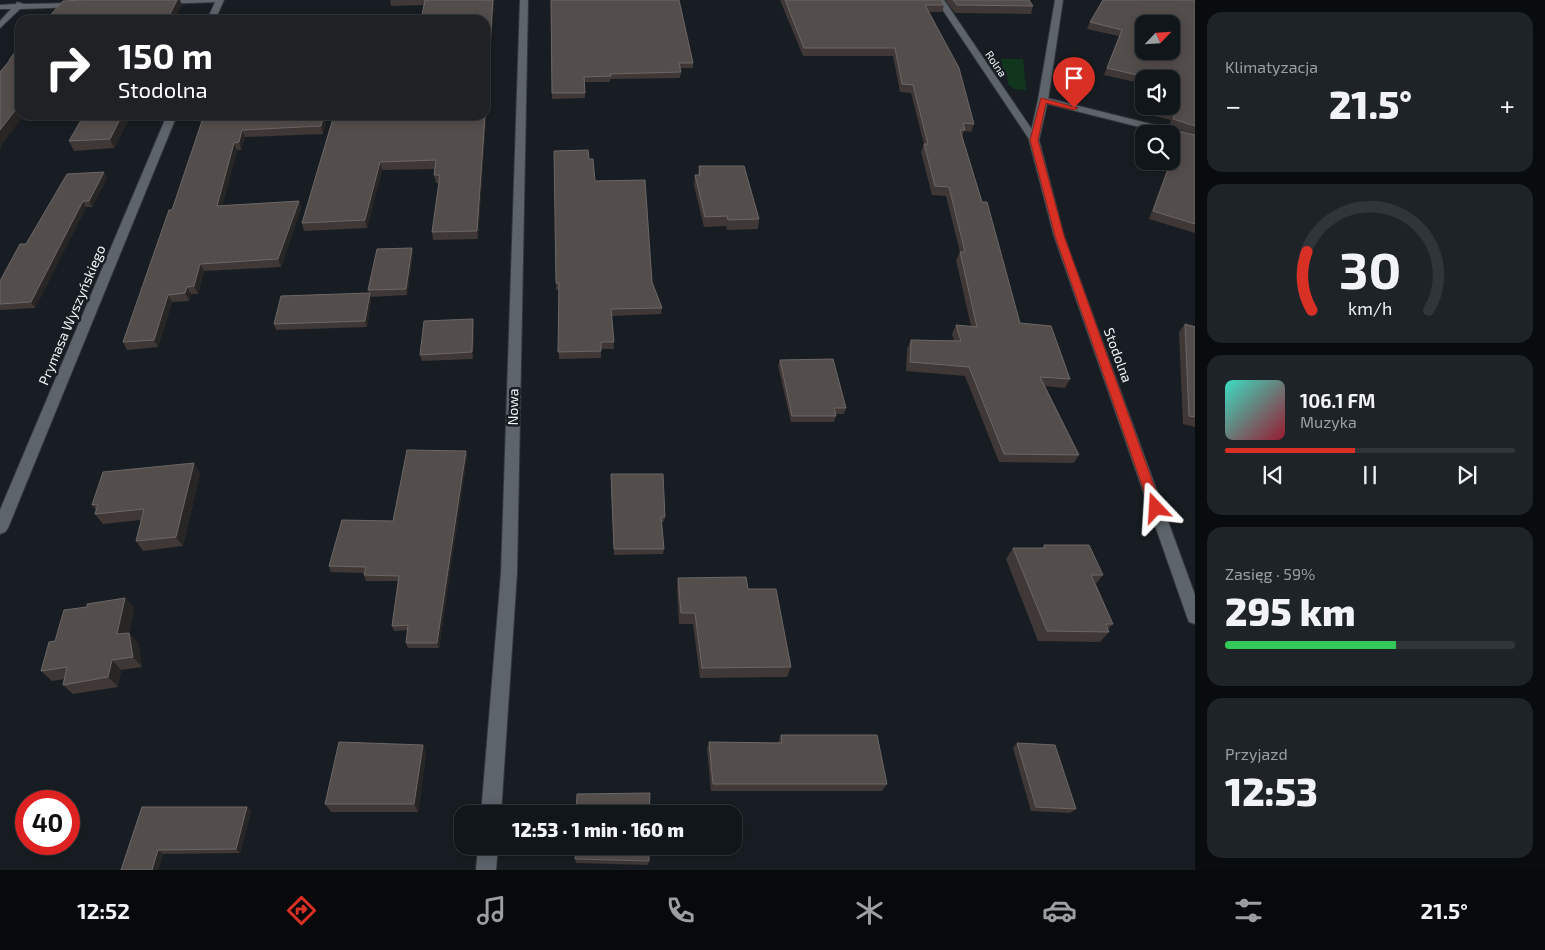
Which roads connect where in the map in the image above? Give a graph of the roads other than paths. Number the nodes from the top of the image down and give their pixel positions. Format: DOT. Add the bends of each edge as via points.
graph roads {
  1 [pos="24,0"];
  2 [pos="218,0"];
  3 [pos="524,0"];
  4 [pos="940,0"];
  5 [pos="1059,0"];
  6 [pos="156,2"];
  7 [pos="87,5"];
  8 [pos="0,7"];
  9 [pos="18,7"];
  10 [pos="213,15"];
  11 [pos="0,26"];
  12 [pos="1043,100"];
  13 [pos="170,120"];
  14 [pos="1195,138"];
  15 [pos="1034,140"];
  16 [pos="0,528"];
  17 [pos="1195,617"];
  18 [pos="491,805"];
  19 [pos="487,855"];
  20 [pos="486,870"];
  1 -- 9 [label="street"];
  2 -- 6 [label="street"];
  2 -- 10 [label="street"];
  3 -- 18 [label="street, Nowa" via="509,573"];
  4 -- 15 [label="street, Rolna"];
  5 -- 12 [label="street, Stodolna"];
  7 -- 9 [label="street"];
  8 -- 9 [label="street"];
  9 -- 11 [label="street"];
  12 -- 14 [label="street"];
  12 -- 15 [label="street, Stodolna"];
  13 -- 16 [label="street, Prymasa Wyszyńskiego"];
  15 -- 17 [label="street, Stodolna" via="1059,236"];
  19 -- 20 [label="street"];
}
